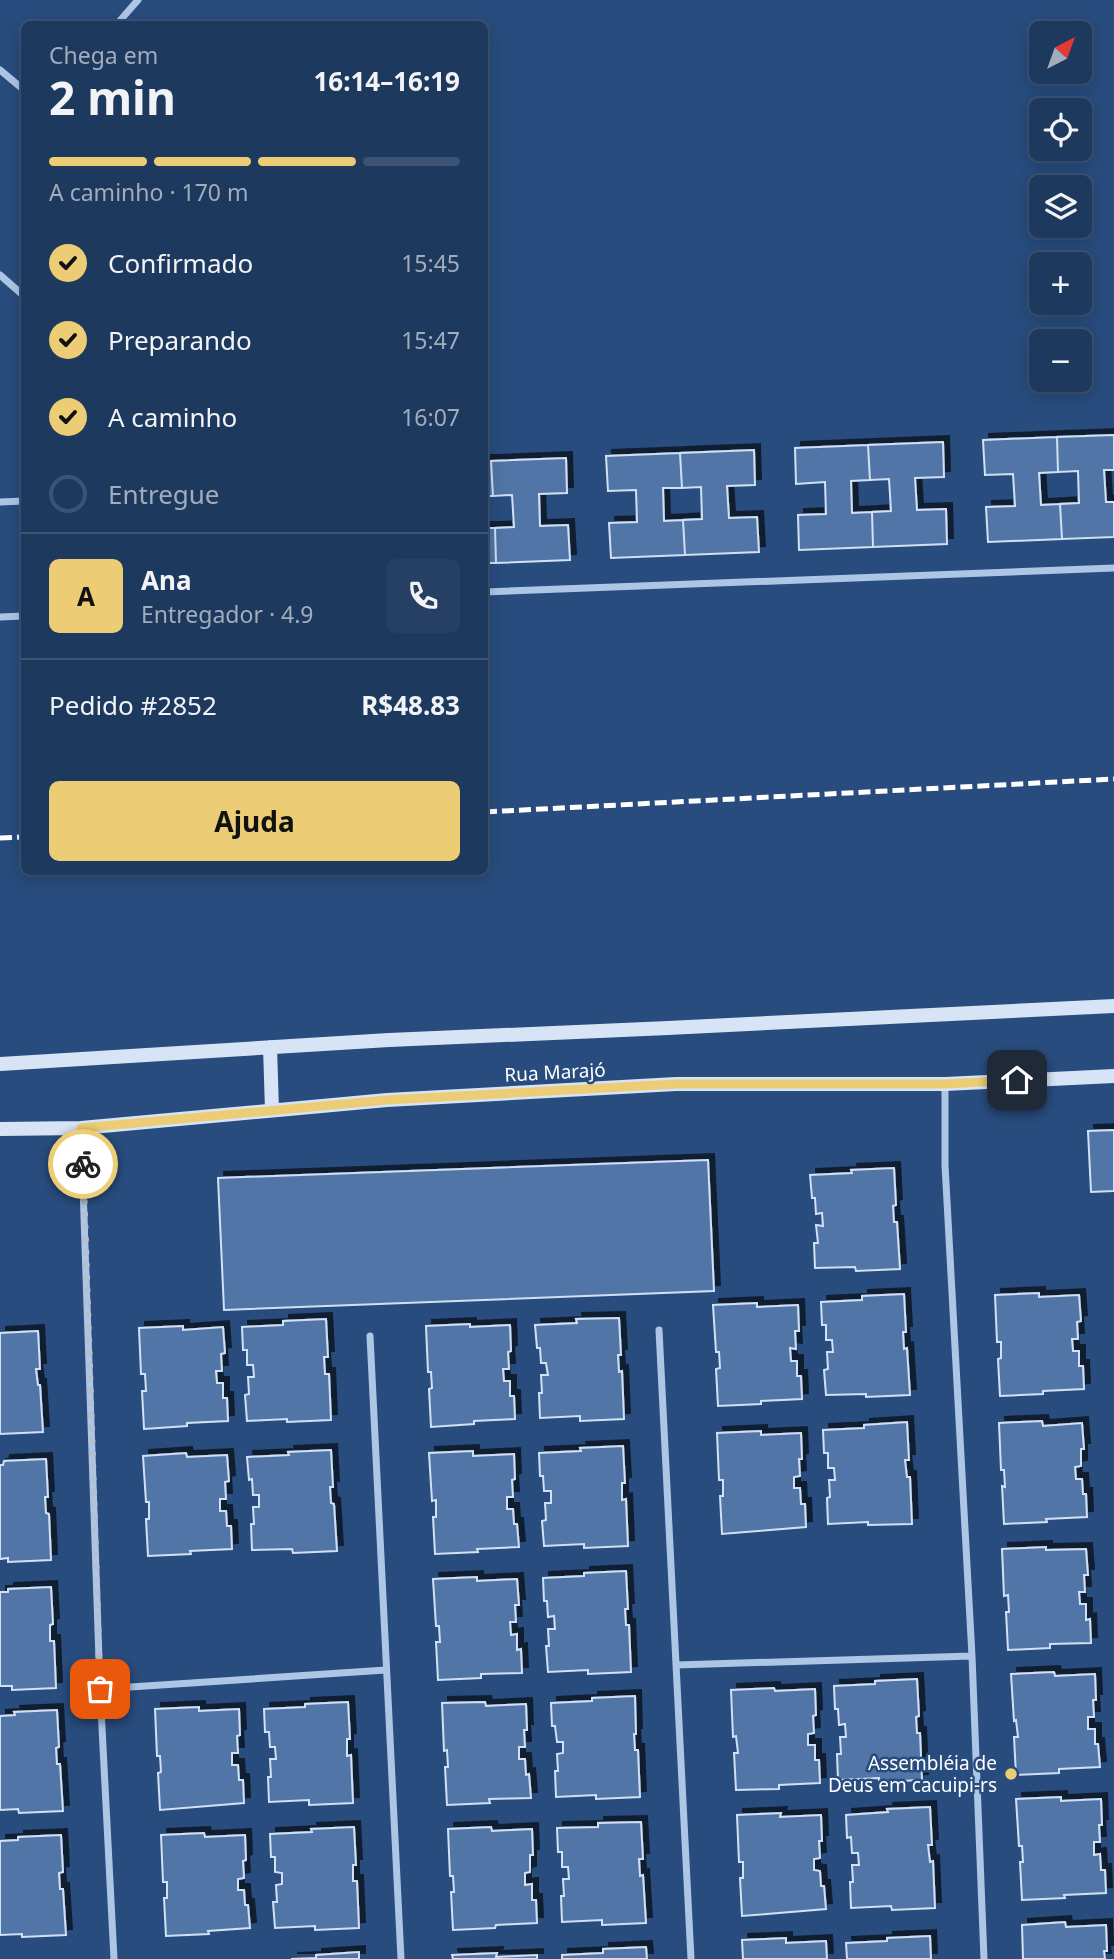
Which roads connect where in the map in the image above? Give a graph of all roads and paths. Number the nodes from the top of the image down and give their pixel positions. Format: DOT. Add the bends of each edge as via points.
graph roads {
  1 [pos="138,0"];
  2 [pos="120,21"];
  3 [pos="0,70"];
  4 [pos="21,88"];
  5 [pos="0,275"];
  6 [pos="21,293"];
  7 [pos="21,501"];
  8 [pos="0,502"];
  9 [pos="1114,568"];
  10 [pos="488,592"];
  11 [pos="21,616"];
  12 [pos="0,617"];
  13 [pos="1114,1006"];
  14 [pos="270,1047"];
  15 [pos="0,1064"];
  16 [pos="1114,1076"];
  17 [pos="945,1084"];
  18 [pos="272,1110"];
  19 [pos="81,1128"];
  20 [pos="0,1129"];
  21 [pos="659,1331"];
  22 [pos="370,1336"];
  23 [pos="972,1656"];
  24 [pos="677,1665"];
  25 [pos="386,1670"];
  26 [pos="100,1689"];
  27 [pos="114,1959"];
  28 [pos="401,1959"];
  29 [pos="691,1959"];
  30 [pos="984,1959"];
  1 -- 2 [label="street"];
  3 -- 4 [label="street"];
  5 -- 6 [label="street"];
  7 -- 8 [label="street"];
  9 -- 10 [label="street"];
  11 -- 12 [label="street"];
  13 -- 14 [label="street, Rua Marajó"];
  14 -- 15 [label="street, Rua Marajó"];
  14 -- 18 [label="street"];
  16 -- 17 [label="street, Rua Marajó"];
  17 -- 18 [label="street, Rua Marajó" via="676,1084"];
  17 -- 23 [label="street" via="945,1165"];
  18 -- 19 [label="street, Rua Marajó"];
  19 -- 20 [label="street, Rua Marajó"];
  19 -- 26 [label="street"];
  21 -- 24 [label="street"];
  22 -- 25 [label="street"];
  23 -- 24 [label="street"];
  23 -- 30 [label="street"];
  24 -- 29 [label="street"];
  25 -- 26 [label="street"];
  25 -- 28 [label="street"];
  26 -- 27 [label="street"];
}
